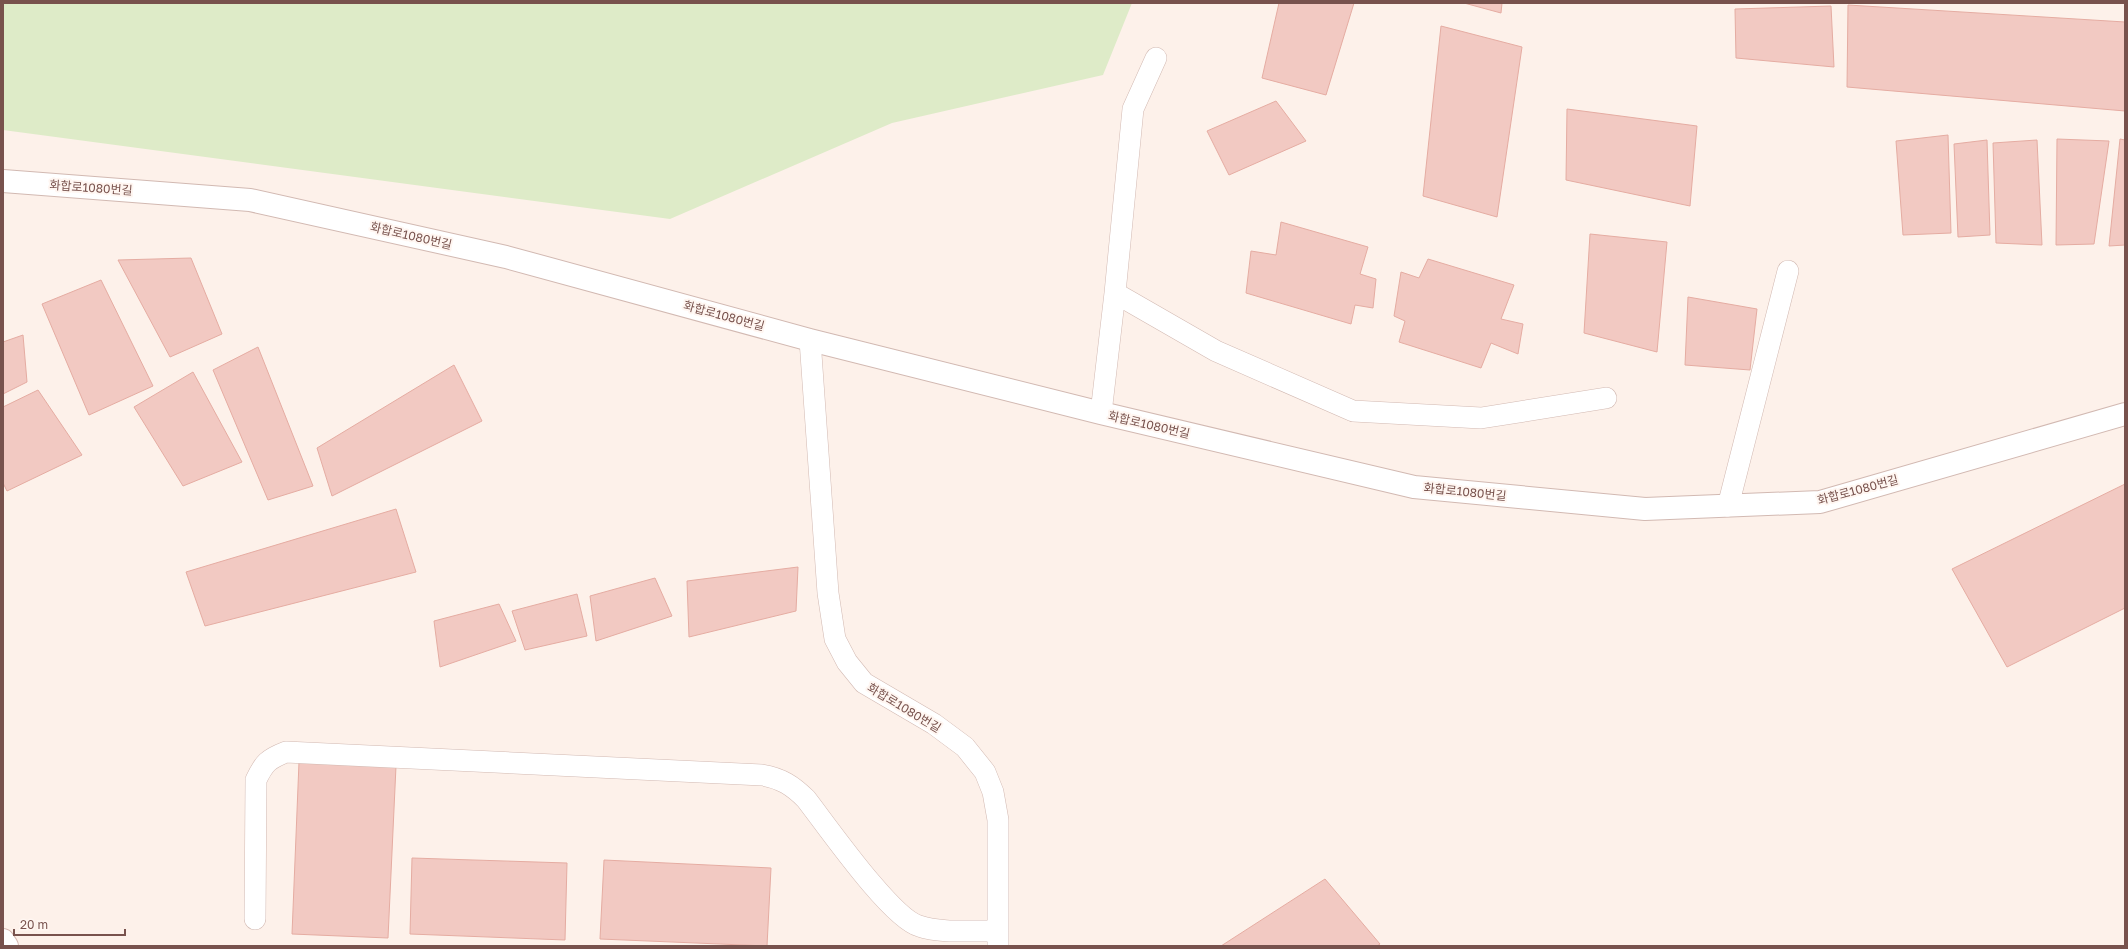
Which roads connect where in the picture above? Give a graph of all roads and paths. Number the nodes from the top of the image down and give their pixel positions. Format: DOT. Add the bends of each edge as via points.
graph roads {
  1 [pos="1156,58"];
  2 [pos="3,181"];
  3 [pos="1788,271"];
  4 [pos="1115,293"];
  5 [pos="810,340"];
  6 [pos="1606,398"];
  7 [pos="1101,413"];
  8 [pos="2125,414"];
  9 [pos="1728,506"];
  10 [pos="255,919"];
  11 [pos="998,938"];
  12 [pos="3,940"];
  13 [pos="7,946"];
  1 -- 4 [label="lane" via="1133,109"];
  2 -- 5 [label="street, 화합로1080번길" via="250,200 506,257"];
  3 -- 9 [label="lane"];
  4 -- 6 [label="lane" via="1216,351 1353,411 1481,418"];
  4 -- 7 [label="lane"];
  5 -- 7 [label="street, 화합로1080번길"];
  5 -- 11 [label="lane, 화합로1080번길" via="828,593 835,639 847,662 864,683 934,724 965,747 985,772 993,792 998,820"];
  7 -- 9 [label="street, 화합로1080번길" via="1414,487 1645,510"];
  8 -- 9 [label="street, 화합로1080번길" via="1820,502"];
  10 -- 11 [label="lane" via="256,780 270,758 286,752 776,777 793,786 806,799 898,914 918,926"];
  12 -- 13 [label="street"];
}
